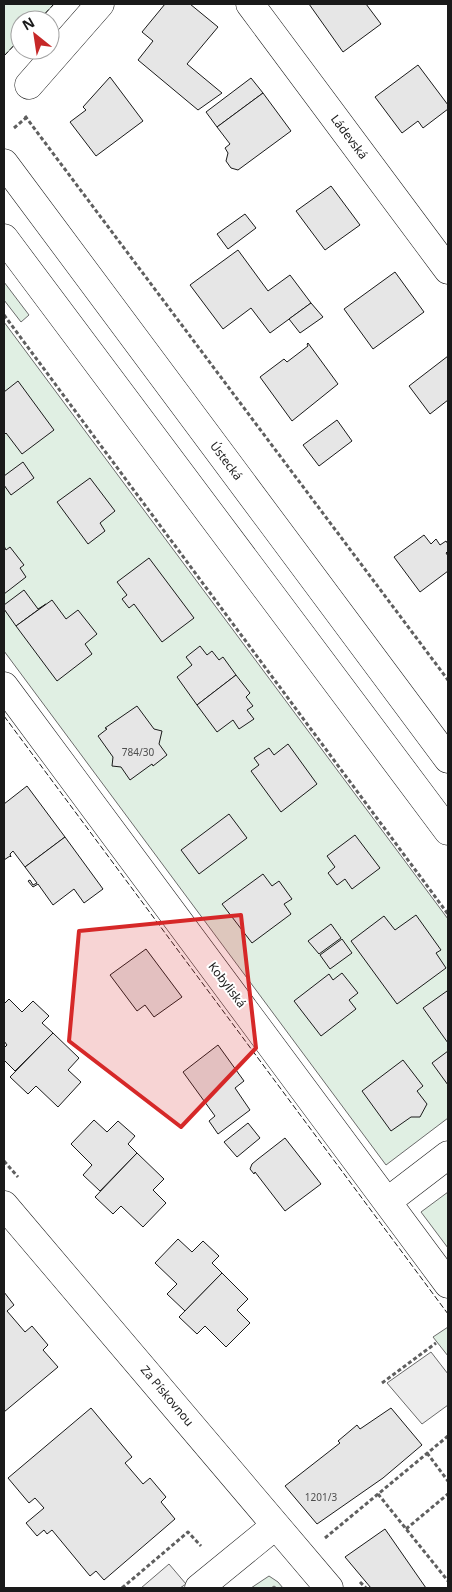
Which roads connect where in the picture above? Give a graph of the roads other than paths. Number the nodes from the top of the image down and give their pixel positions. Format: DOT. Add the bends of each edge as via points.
graph roads {
  1 [pos="100,4"];
  2 [pos="250,4"];
  3 [pos="29,85"];
  4 [pos="4,162"];
  5 [pos="4,238"];
  6 [pos="448,270"];
  7 [pos="4,686"];
  8 [pos="448,759"];
  9 [pos="448,831"];
  10 [pos="448,1155"];
  11 [pos="388,1201"];
  12 [pos="4,1205"];
  13 [pos="448,1284"];
  14 [pos="275,1526"];
  15 [pos="199,1588"];
  16 [pos="329,1588"];
  1 -- 3 [label="street"];
  2 -- 6 [label="street, Ládevská"];
  4 -- 8 [label="street, Ústecká"];
  5 -- 9 [label="street"];
  7 -- 11 [label="street, Kobyliská"];
  10 -- 11 [label="street"];
  11 -- 13 [label="street, Kobyliská"];
  12 -- 14 [label="street, Za Pískovnou"];
  14 -- 15 [label="street"];
  14 -- 16 [label="street, Za Pískovnou"];
}
